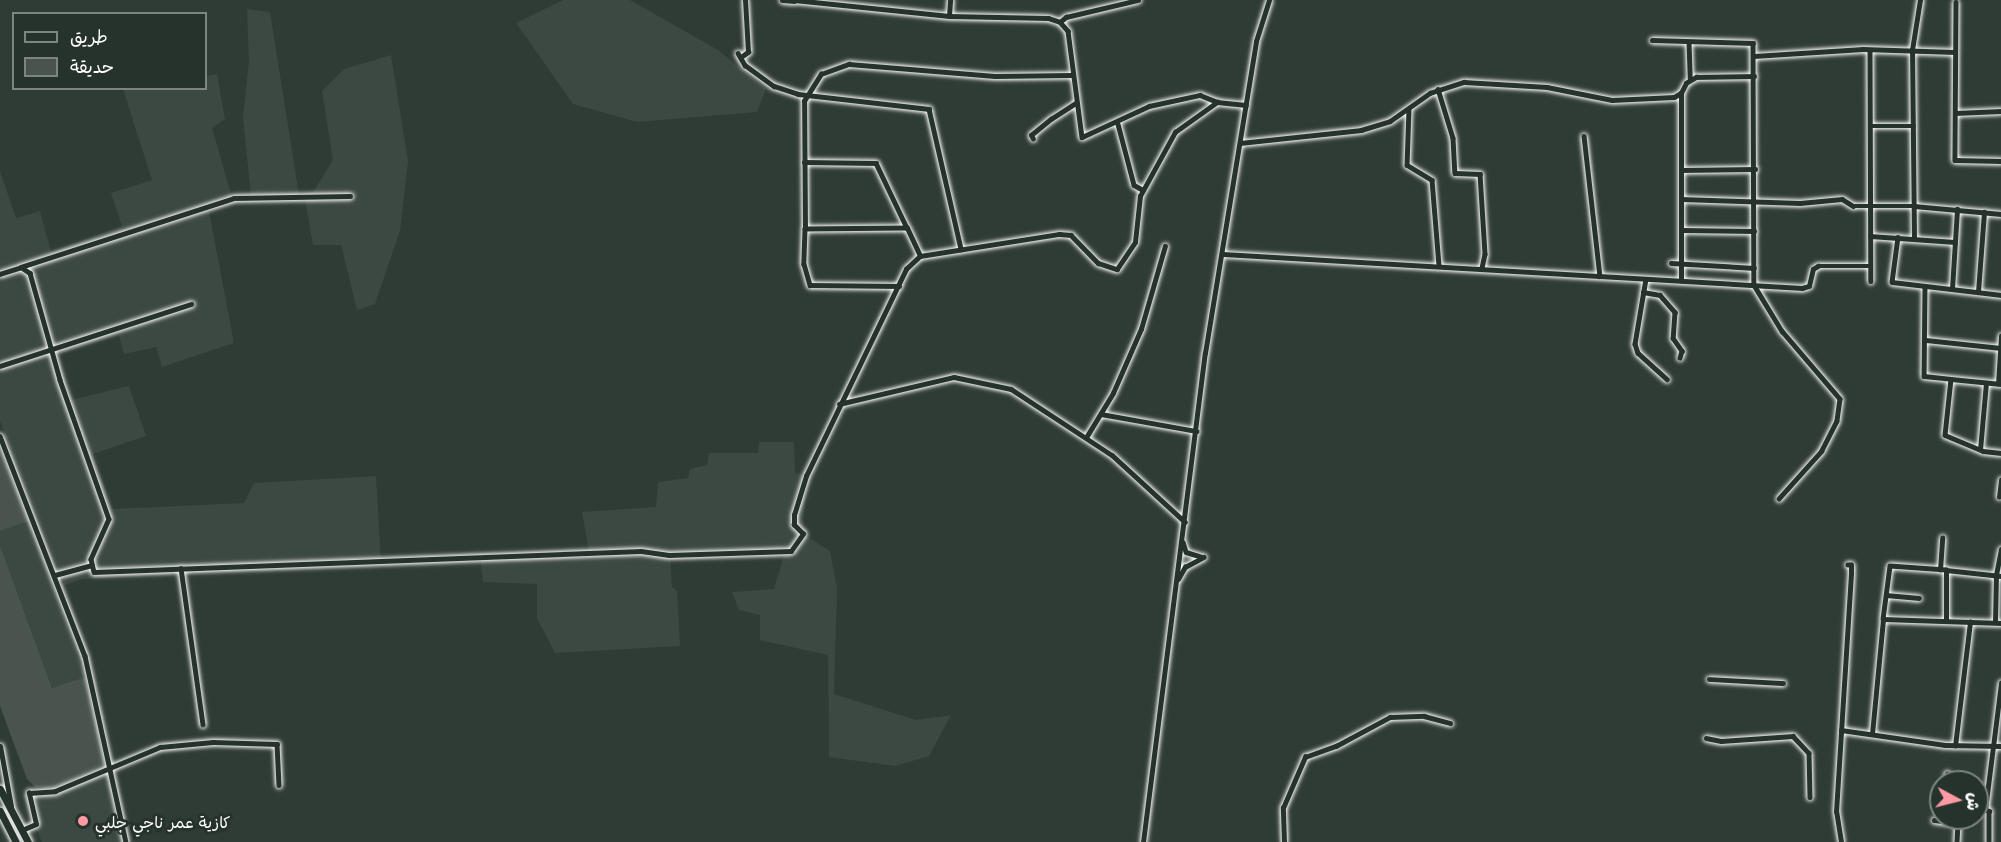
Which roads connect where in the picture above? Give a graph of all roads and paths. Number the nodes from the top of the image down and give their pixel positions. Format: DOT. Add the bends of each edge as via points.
graph roads {
  1 [pos="745,0"];
  2 [pos="782,0"];
  3 [pos="950,0"];
  4 [pos="1138,0"];
  5 [pos="1920,0"];
  6 [pos="794,1"];
  7 [pos="1267,1"];
  8 [pos="1956,2"];
  9 [pos="949,16"];
  10 [pos="1060,22"];
  11 [pos="1652,40"];
  12 [pos="1689,42"];
  13 [pos="1870,50"];
  14 [pos="1911,50"];
  15 [pos="1955,51"];
  16 [pos="1754,56"];
  17 [pos="1072,75"];
  18 [pos="1754,76"];
  19 [pos="1690,79"];
  20 [pos="1438,89"];
  21 [pos="1681,93"];
  22 [pos="806,94"];
  23 [pos="1217,102"];
  24 [pos="1076,103"];
  25 [pos="1246,105"];
  26 [pos="1409,108"];
  27 [pos="2001,111"];
  28 [pos="1955,113"];
  29 [pos="1118,124"];
  30 [pos="1870,126"];
  31 [pos="1914,126"];
  32 [pos="1584,136"];
  33 [pos="1033,139"];
  34 [pos="1240,143"];
  35 [pos="2001,161"];
  36 [pos="804,162"];
  37 [pos="1755,169"];
  38 [pos="1681,170"];
  39 [pos="1143,190"];
  40 [pos="350,196"];
  41 [pos="1682,199"];
  42 [pos="1755,200"];
  43 [pos="1870,206"];
  44 [pos="1914,206"];
  45 [pos="1957,209"];
  46 [pos="1984,212"];
  47 [pos="2001,214"];
  48 [pos="907,228"];
  49 [pos="804,229"];
  50 [pos="1682,230"];
  51 [pos="1754,231"];
  52 [pos="1870,236"];
  53 [pos="1898,237"];
  54 [pos="1914,238"];
  55 [pos="1955,242"];
  56 [pos="1165,246"];
  57 [pos="961,249"];
  58 [pos="1223,255"];
  59 [pos="920,256"];
  60 [pos="1671,263"];
  61 [pos="1682,264"];
  62 [pos="1440,266"];
  63 [pos="1869,266"];
  64 [pos="21,267"];
  65 [pos="1482,268"];
  66 [pos="1754,268"];
  67 [pos="0,274"];
  68 [pos="1600,276"];
  69 [pos="1646,279"];
  70 [pos="1681,281"];
  71 [pos="1870,281"];
  72 [pos="1754,285"];
  73 [pos="899,286"];
  74 [pos="1925,287"];
  75 [pos="1952,289"];
  76 [pos="1643,292"];
  77 [pos="1978,292"];
  78 [pos="2001,295"];
  79 [pos="191,304"];
  80 [pos="2001,336"];
  81 [pos="1926,340"];
  82 [pos="2000,348"];
  83 [pos="51,351"];
  84 [pos="1680,358"];
  85 [pos="0,366"];
  86 [pos="1667,379"];
  87 [pos="1951,379"];
  88 [pos="1986,383"];
  89 [pos="2000,384"];
  90 [pos="839,404"];
  91 [pos="1101,414"];
  92 [pos="1196,431"];
  93 [pos="0,436"];
  94 [pos="1087,436"];
  95 [pos="1980,450"];
  96 [pos="2001,453"];
  97 [pos="2001,480"];
  98 [pos="1999,497"];
  99 [pos="1779,499"];
  100 [pos="1185,522"];
  101 [pos="1942,538"];
  102 [pos="1183,542"];
  103 [pos="2001,549"];
  104 [pos="92,565"];
  105 [pos="1848,565"];
  106 [pos="181,568"];
  107 [pos="1940,570"];
  108 [pos="1946,570"];
  109 [pos="55,575"];
  110 [pos="1998,576"];
  111 [pos="1178,579"];
  112 [pos="1886,595"];
  113 [pos="1919,598"];
  114 [pos="1883,620"];
  115 [pos="1946,621"];
  116 [pos="1970,622"];
  117 [pos="1998,623"];
  118 [pos="1709,679"];
  119 [pos="1783,683"];
  120 [pos="2001,683"];
  121 [pos="1450,723"];
  122 [pos="203,724"];
  123 [pos="1841,730"];
  124 [pos="1872,734"];
  125 [pos="1706,738"];
  126 [pos="0,746"];
  127 [pos="1955,746"];
  128 [pos="1992,746"];
  129 [pos="2001,746"];
  130 [pos="110,768"];
  131 [pos="1989,773"];
  132 [pos="279,785"];
  133 [pos="0,789"];
  134 [pos="1810,797"];
  135 [pos="0,811"];
  136 [pos="13,813"];
  137 [pos="22,830"];
  138 [pos="16,842"];
  139 [pos="28,842"];
  140 [pos="126,842"];
  141 [pos="1143,842"];
  142 [pos="1284,842"];
  143 [pos="1840,842"];
  1 -- 22 [label="street" via="748,52 739,55 774,86"];
  2 -- 6 [label="street"];
  3 -- 9 [label="street"];
  4 -- 10 [label="street" via="1066,17"];
  5 -- 14 [label="street"];
  6 -- 9 [label="street"];
  7 -- 25 [label="main road" via="1259,25"];
  8 -- 15 [label="street"];
  9 -- 10 [label="street" via="1048,18"];
  10 -- 17 [label="street" via="1068,31"];
  11 -- 12 [label="street"];
  12 -- 16 [label="street" via="1748,41 1753,43"];
  12 -- 19 [label="street"];
  13 -- 14 [label="street"];
  13 -- 16 [label="street"];
  13 -- 30 [label="street"];
  14 -- 15 [label="street"];
  14 -- 31 [label="street"];
  15 -- 28 [label="street"];
  16 -- 18 [label="street"];
  17 -- 22 [label="street" via="995,76 849,64 827,69"];
  17 -- 24 [label="street"];
  18 -- 19 [label="street"];
  18 -- 37 [label="street"];
  19 -- 21 [label="street"];
  20 -- 21 [label="street" via="1493,80 1612,100 1674,97"];
  20 -- 26 [label="street"];
  20 -- 65 [label="street" via="1453,138 1455,173 1480,174 1485,254"];
  21 -- 38 [label="street"];
  22 -- 36 [label="street"];
  22 -- 57 [label="street" via="929,109"];
  23 -- 25 [label="street"];
  23 -- 29 [label="street" via="1200,95 1149,106"];
  23 -- 39 [label="street" via="1175,132"];
  24 -- 29 [label="street" via="1082,137"];
  24 -- 33 [label="street" via="1031,135"];
  25 -- 34 [label="main road"];
  26 -- 34 [label="street" via="1390,121 1361,130"];
  26 -- 62 [label="street" via="1407,165 1432,180"];
  27 -- 28 [label="street"];
  28 -- 35 [label="street" via="1955,160"];
  29 -- 39 [label="street" via="1134,185"];
  30 -- 31 [label="street"];
  30 -- 43 [label="street"];
  31 -- 44 [label="street"];
  32 -- 68 [label="street"];
  34 -- 58 [label="main road"];
  36 -- 48 [label="street" via="876,163"];
  36 -- 49 [label="street"];
  37 -- 38 [label="street"];
  37 -- 42 [label="street"];
  38 -- 41 [label="street"];
  39 -- 57 [label="street" via="1136,207 1135,242 1117,269 1098,263 1068,234"];
  40 -- 64 [label="street" via="234,198"];
  41 -- 42 [label="street"];
  41 -- 50 [label="street"];
  42 -- 43 [label="street" via="1800,203 1842,199 1853,206"];
  42 -- 51 [label="street"];
  43 -- 44 [label="street"];
  43 -- 52 [label="street"];
  44 -- 45 [label="street"];
  44 -- 54 [label="street"];
  45 -- 46 [label="street"];
  45 -- 55 [label="street"];
  46 -- 47 [label="street"];
  46 -- 77 [label="street"];
  48 -- 49 [label="street"];
  48 -- 59 [label="street"];
  49 -- 73 [label="street" via="804,264 810,285"];
  50 -- 51 [label="street"];
  50 -- 61 [label="street"];
  51 -- 66 [label="street"];
  52 -- 53 [label="street"];
  52 -- 63 [label="street"];
  53 -- 54 [label="street"];
  53 -- 74 [label="street" via="1892,282"];
  54 -- 55 [label="street"];
  55 -- 75 [label="street"];
  56 -- 91 [label="street" via="1141,329"];
  57 -- 59 [label="street"];
  58 -- 62 [label="street"];
  58 -- 92 [label="main road"];
  59 -- 73 [label="street" via="906,269"];
  60 -- 61 [label="street"];
  61 -- 66 [label="street"];
  61 -- 70 [label="street"];
  62 -- 65 [label="street"];
  63 -- 71 [label="street"];
  63 -- 72 [label="street" via="1818,266 1809,286 1802,288"];
  64 -- 67 [label="street"];
  64 -- 83 [label="street" via="30,273"];
  65 -- 68 [label="street"];
  66 -- 72 [label="street"];
  68 -- 69 [label="street"];
  69 -- 70 [label="street"];
  69 -- 76 [label="street"];
  70 -- 72 [label="street"];
  72 -- 99 [label="street" via="1782,331 1840,399 1837,421 1822,451"];
  73 -- 90 [label="street"];
  74 -- 75 [label="street"];
  74 -- 81 [label="street"];
  75 -- 77 [label="street"];
  76 -- 84 [label="street" via="1660,295 1675,312 1673,338 1682,351"];
  76 -- 86 [label="street" via="1635,344 1638,353"];
  77 -- 78 [label="street"];
  79 -- 83 [label="street"];
  80 -- 82 [label="street"];
  81 -- 82 [label="street"];
  81 -- 87 [label="street" via="1924,376"];
  82 -- 89 [label="street"];
  83 -- 85 [label="street"];
  83 -- 104 [label="street" via="109,519 91,559"];
  87 -- 88 [label="street"];
  87 -- 95 [label="street" via="1945,435"];
  88 -- 89 [label="street"];
  88 -- 95 [label="street"];
  90 -- 94 [label="street" via="954,377 1011,389"];
  90 -- 106 [label="street" via="806,476 794,515 794,525 803,534 791,551 669,555 641,551"];
  91 -- 92 [label="street"];
  91 -- 94 [label="street"];
  92 -- 100 [label="main road"];
  93 -- 109 [label="street"];
  94 -- 100 [label="street"];
  95 -- 96 [label="street"];
  97 -- 98 [label="street"];
  100 -- 102 [label="main road"];
  101 -- 107 [label="street"];
  102 -- 111 [label="main road"];
  102 -- 111 [label="street" via="1186,552 1204,557 1185,567"];
  103 -- 110 [label="street"];
  104 -- 106 [label="street" via="94,572"];
  104 -- 109 [label="street"];
  105 -- 123 [label="street" via="1851,574"];
  106 -- 122 [label="street"];
  107 -- 108 [label="street"];
  107 -- 112 [label="street" via="1890,566"];
  108 -- 110 [label="street"];
  108 -- 115 [label="street"];
  109 -- 130 [label="street" via="85,656"];
  110 -- 117 [label="street"];
  111 -- 141 [label="main road"];
  112 -- 113 [label="street"];
  112 -- 114 [label="street"];
  114 -- 115 [label="street"];
  114 -- 124 [label="street"];
  115 -- 116 [label="street"];
  116 -- 117 [label="street"];
  116 -- 127 [label="street"];
  118 -- 119 [label="street"];
  120 -- 128 [label="street"];
  121 -- 142 [label="street" via="1424,716 1390,717 1336,746 1305,757 1283,808"];
  123 -- 124 [label="street"];
  123 -- 143 [label="street" via="1836,812"];
  124 -- 127 [label="street"];
  125 -- 134 [label="street" via="1721,741 1793,736 1809,753"];
  126 -- 136 [label="main road"];
  127 -- 128 [label="street"];
  128 -- 129 [label="street"];
  128 -- 131 [label="street"];
  130 -- 132 [label="street" via="160,747 258,742 277,744"];
  130 -- 137 [label="street" via="55,790 29,793 36,824"];
  130 -- 140 [label="street"];
  133 -- 136 [label="highway"];
  135 -- 138 [label="highway"];
  136 -- 137 [label="highway"];
  137 -- 139 [label="highway"];
}
